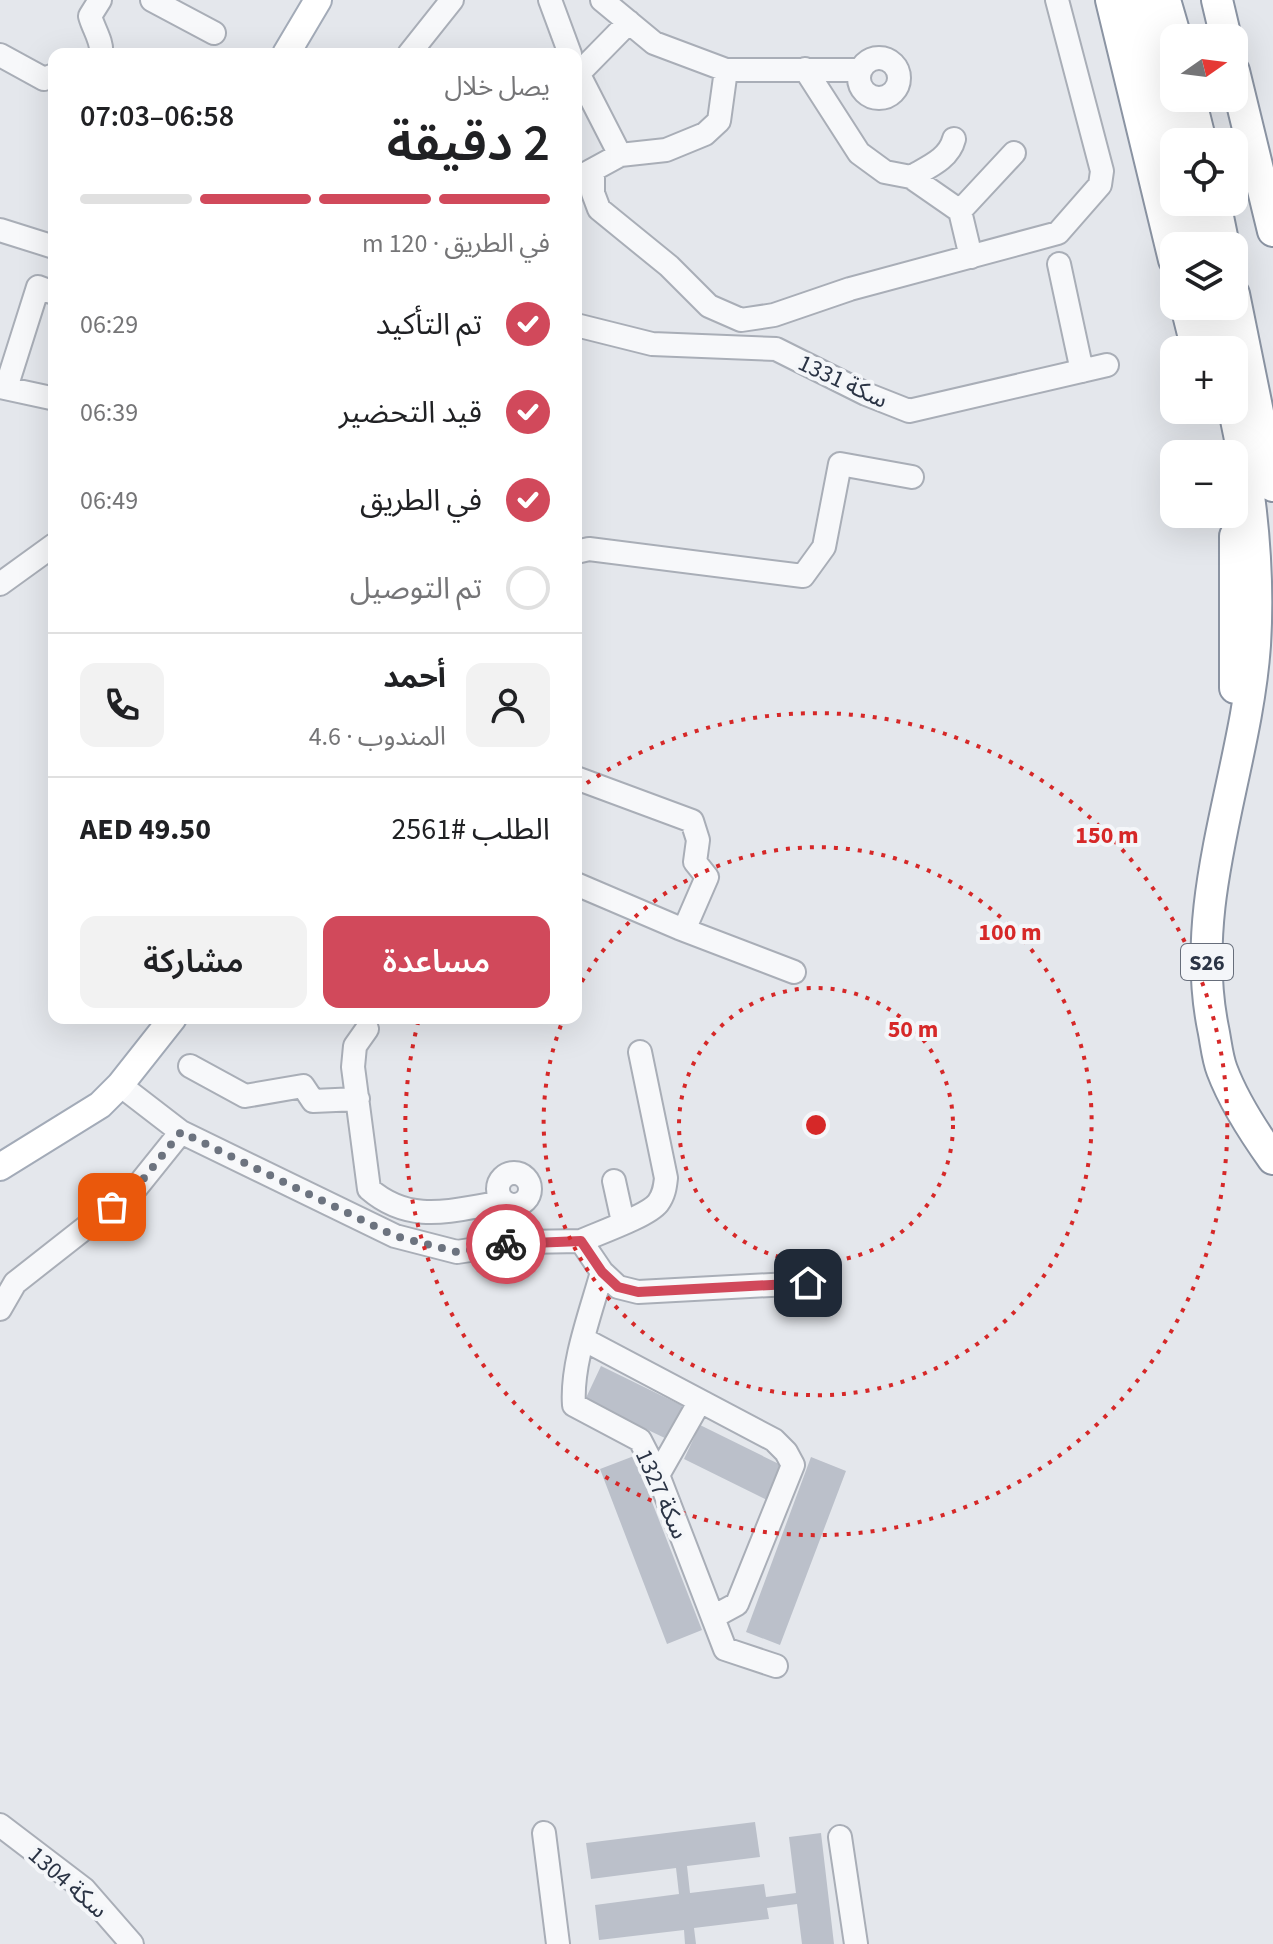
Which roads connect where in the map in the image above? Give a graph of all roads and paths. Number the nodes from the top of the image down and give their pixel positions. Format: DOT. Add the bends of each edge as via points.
graph roads {
  1 [pos="100,0"];
  2 [pos="152,0"];
  3 [pos="318,0"];
  4 [pos="452,0"];
  5 [pos="550,0"];
  6 [pos="602,0"];
  7 [pos="1057,0"];
  8 [pos="1111,0"];
  9 [pos="1135,0"];
  10 [pos="1165,0"];
  11 [pos="1217,0"];
  12 [pos="629,22"];
  13 [pos="1172,24"];
  14 [pos="1223,24"];
  15 [pos="214,33"];
  16 [pos="102,48"];
  17 [pos="290,48"];
  18 [pos="414,48"];
  19 [pos="568,48"];
  20 [pos="0,55"];
  21 [pos="582,60"];
  22 [pos="805,69"];
  23 [pos="726,70"];
  24 [pos="860,70"];
  25 [pos="48,77"];
  26 [pos="582,80"];
  27 [pos="1244,112"];
  28 [pos="1168,128"];
  29 [pos="954,139"];
  30 [pos="1014,153"];
  31 [pos="620,155"];
  32 [pos="584,175"];
  33 [pos="911,177"];
  34 [pos="960,211"];
  35 [pos="0,230"];
  36 [pos="1273,231"];
  37 [pos="1167,232"];
  38 [pos="48,245"];
  39 [pos="971,257"];
  40 [pos="1059,264"];
  41 [pos="48,291"];
  42 [pos="1239,320"];
  43 [pos="582,326"];
  44 [pos="1107,365"];
  45 [pos="1082,371"];
  46 [pos="3,388"];
  47 [pos="48,397"];
  48 [pos="1237,424"];
  49 [pos="912,477"];
  50 [pos="1273,486"];
  51 [pos="1234,528"];
  52 [pos="48,549"];
  53 [pos="582,551"];
  54 [pos="0,584"];
  55 [pos="1238,753"];
  56 [pos="582,780"];
  57 [pos="582,887"];
  58 [pos="684,930"];
  59 [pos="794,972"];
  60 [pos="168,1024"];
  61 [pos="367,1029"];
  62 [pos="640,1052"];
  63 [pos="190,1066"];
  64 [pos="120,1085"];
  65 [pos="358,1099"];
  66 [pos="181,1132"];
  67 [pos="1273,1159"];
  68 [pos="0,1167"];
  69 [pos="614,1181"];
  70 [pos="505,1202"];
  71 [pos="623,1222"];
  72 [pos="581,1241"];
  73 [pos="602,1272"];
  74 [pos="808,1283"];
  75 [pos="0,1309"];
  76 [pos="583,1339"];
  77 [pos="700,1401"];
  78 [pos="658,1475"];
  79 [pos="713,1617"];
  80 [pos="776,1666"];
  81 [pos="0,1825"];
  82 [pos="544,1833"];
  83 [pos="840,1837"];
  84 [pos="132,1944"];
  85 [pos="558,1944"];
  86 [pos="856,1944"];
  1 -- 16 [label="street" via="90,16"];
  2 -- 15 [label="street"];
  3 -- 17 [label="main road"];
  4 -- 18 [label="street"];
  5 -- 19 [label="street"];
  6 -- 12 [label="street"];
  7 -- 39 [label="street" via="1096,142 1100,185 1058,233"];
  8 -- 37 [label="highway"];
  9 -- 28 [label="highway"];
  10 -- 13 [label="highway"];
  11 -- 14 [label="highway"];
  12 -- 21 [label="street"];
  12 -- 23 [label="street" via="654,43"];
  20 -- 25 [label="street"];
  22 -- 23 [label="street"];
  22 -- 24 [label="street"];
  22 -- 33 [label="street" via="859,153 885,172"];
  23 -- 31 [label="street" via="719,121 705,134 666,150"];
  26 -- 31 [label="street"];
  27 -- 36 [label="highway"];
  29 -- 33 [label="street" via="951,149"];
  30 -- 34 [label="street"];
  31 -- 32 [label="street"];
  32 -- 39 [label="street" via="599,209 709,306 741,320"];
  33 -- 34 [label="street"];
  34 -- 39 [label="street"];
  35 -- 38 [label="street"];
  40 -- 45 [label="street"];
  41 -- 46 [label="street" via="38,287"];
  42 -- 50 [label="highway"];
  43 -- 45 [label="street, سكة 1331" via="652,344 776,349 909,411"];
  44 -- 45 [label="street, سكة 1331"];
  46 -- 47 [label="street"];
  48 -- 55 [label="highway, S26" via="1257,559 1255,647"];
  49 -- 53 [label="street" via="840,464 824,547 803,576"];
  51 -- 55 [label="highway"];
  52 -- 54 [label="street"];
  55 -- 67 [label="highway, S26" via="1206,924 1207,999 1221,1068 1248,1125"];
  56 -- 58 [label="street" via="692,821 698,840 695,862 707,877"];
  57 -- 58 [label="street"];
  58 -- 59 [label="street"];
  60 -- 64 [label="main road"];
  61 -- 65 [label="street" via="355,1046"];
  62 -- 71 [label="street" via="666,1178 657,1206"];
  63 -- 65 [label="street" via="245,1096 303,1086 313,1101"];
  64 -- 66 [label="street"];
  64 -- 68 [label="main road" via="100,1105"];
  65 -- 70 [label="street" via="369,1189 381,1199 419,1213"];
  66 -- 72 [label="street" via="395,1236 457,1252 523,1242"];
  66 -- 75 [label="street" via="136,1188 15,1283"];
  69 -- 71 [label="street"];
  71 -- 72 [label="street"];
  72 -- 73 [label="street"];
  73 -- 74 [label="street" via="618,1287 638,1292"];
  73 -- 76 [label="street, سكة 1327"];
  76 -- 77 [label="street"];
  76 -- 78 [label="street, سكة 1327" via="574,1405 640,1440"];
  77 -- 78 [label="street"];
  77 -- 79 [label="street" via="774,1440 793,1465 737,1604"];
  78 -- 79 [label="street, سكة 1327"];
  79 -- 80 [label="street, سكة 1327" via="725,1649"];
  81 -- 84 [label="street, سكة 1304" via="84,1889"];
  82 -- 85 [label="street"];
  83 -- 86 [label="street"];
}
